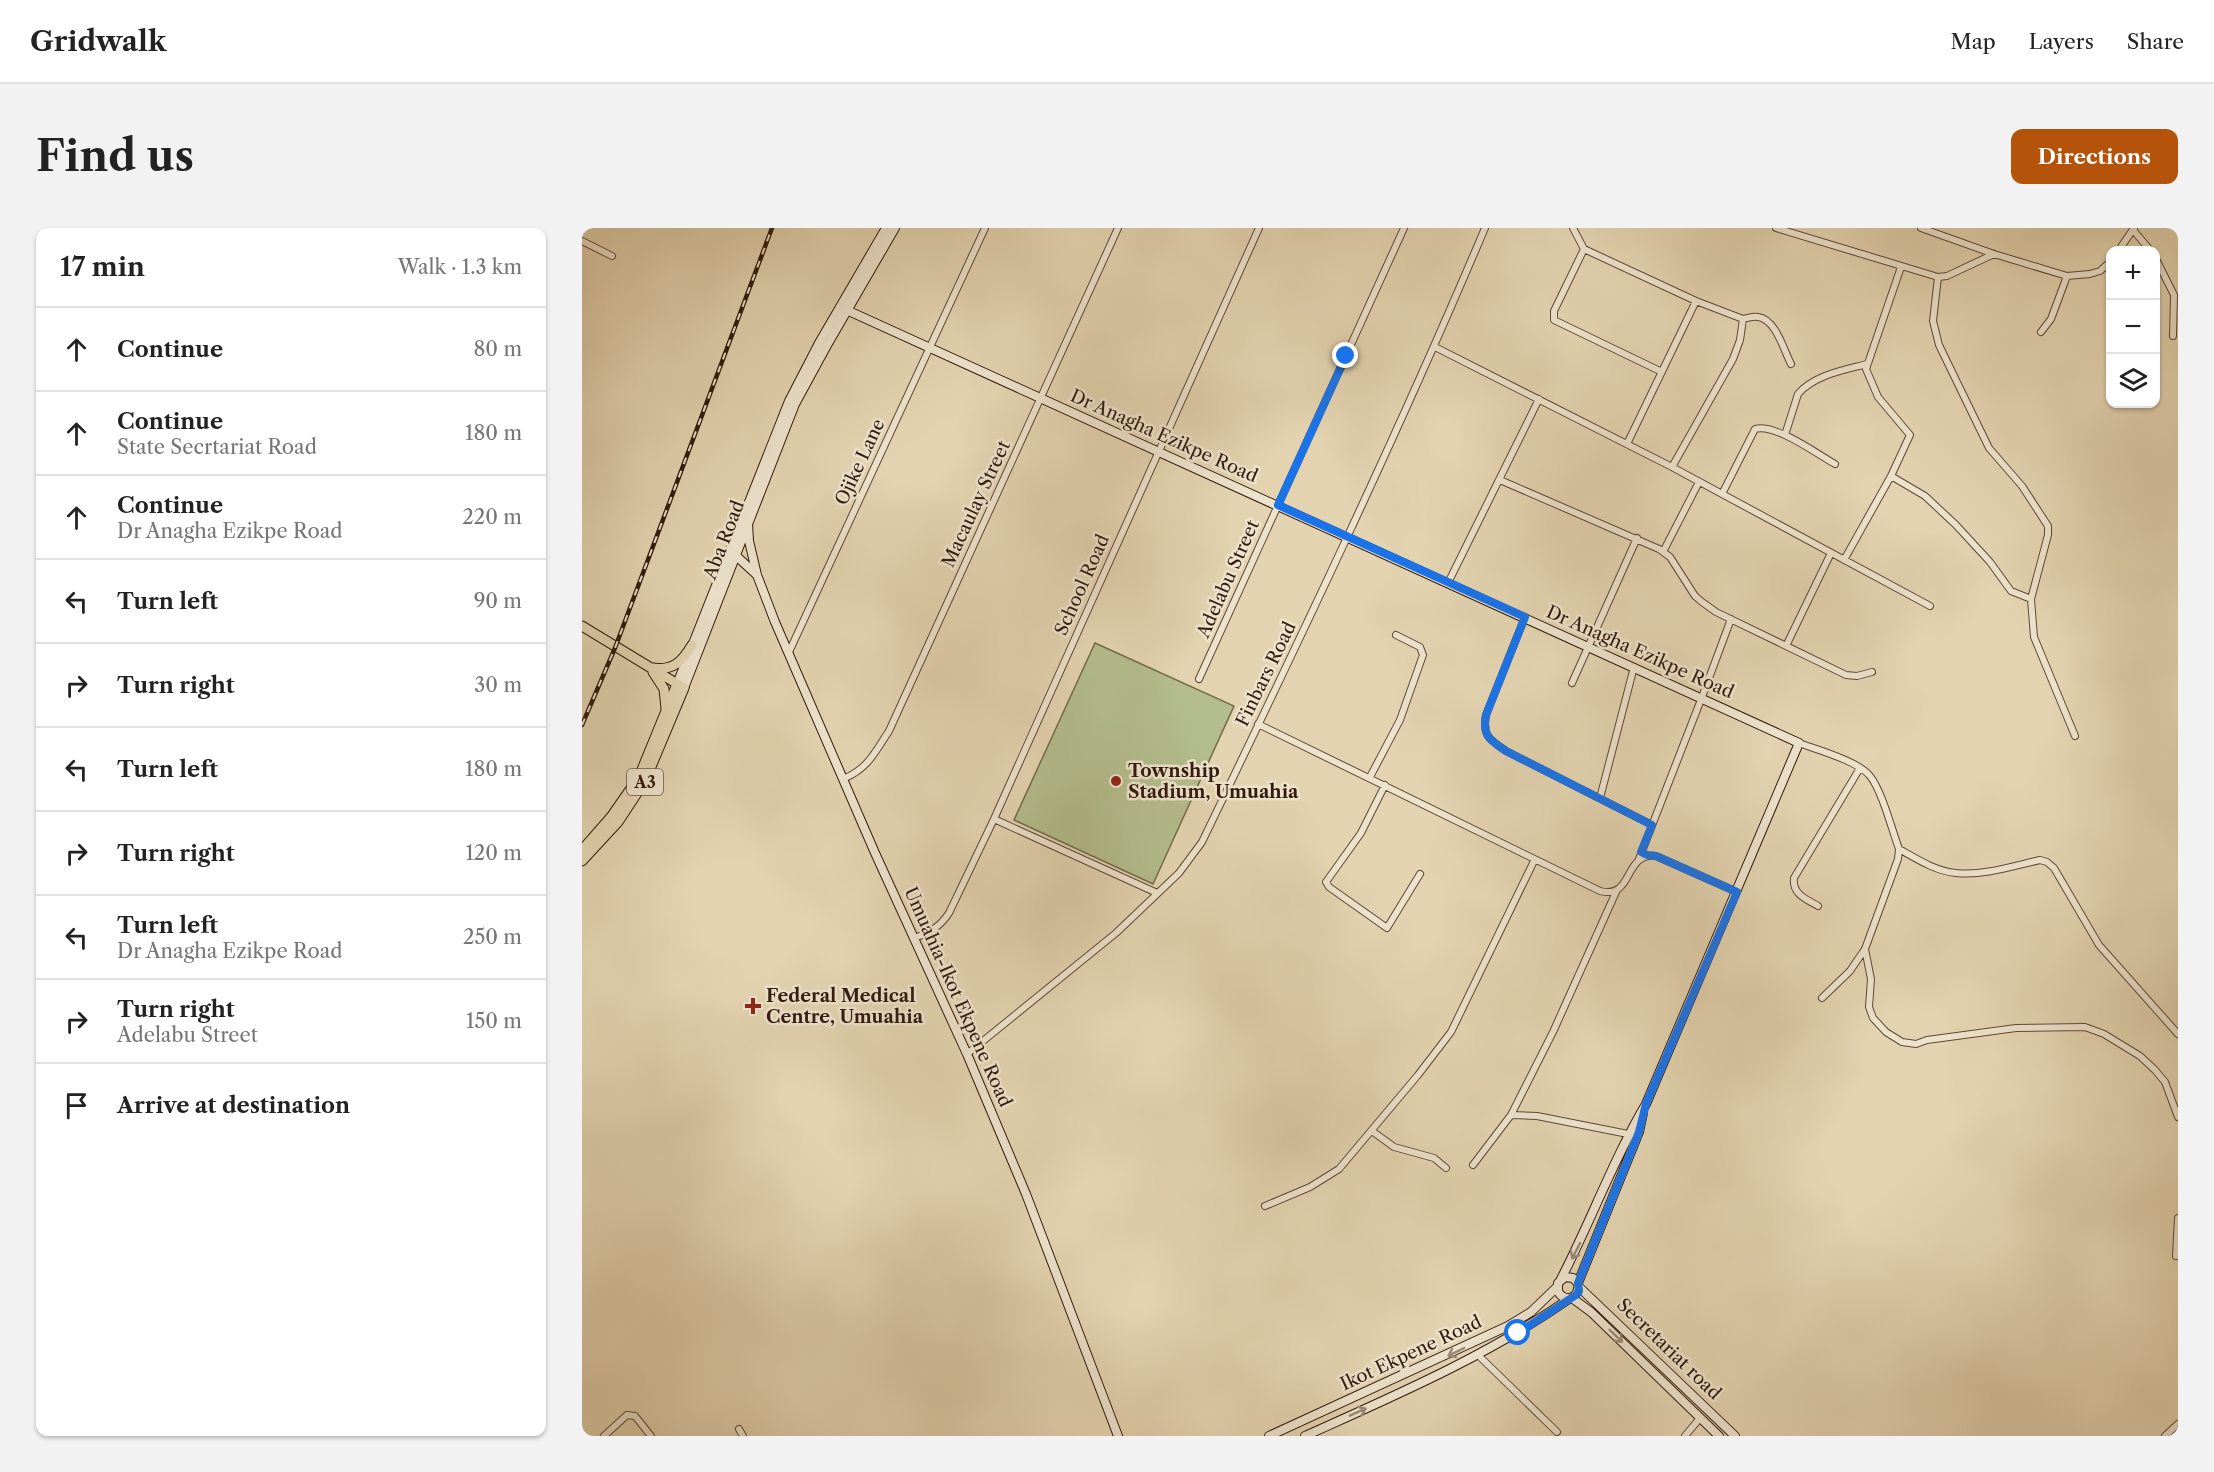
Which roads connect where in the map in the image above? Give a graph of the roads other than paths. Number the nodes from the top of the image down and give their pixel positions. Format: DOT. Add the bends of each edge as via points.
graph roads {
  1 [pos="886,228"];
  2 [pos="895,228"];
  3 [pos="985,228"];
  4 [pos="1118,228"];
  5 [pos="1259,228"];
  6 [pos="1404,228"];
  7 [pos="1485,228"];
  8 [pos="1573,228"];
  9 [pos="1776,228"];
  10 [pos="1921,228"];
  11 [pos="2134,229"];
  12 [pos="582,241"];
  13 [pos="2121,246"];
  14 [pos="2147,246"];
  15 [pos="1584,249"];
  16 [pos="1994,254"];
  17 [pos="612,256"];
  18 [pos="2106,266"];
  19 [pos="1901,267"];
  20 [pos="2160,267"];
  21 [pos="2067,276"];
  22 [pos="1938,277"];
  23 [pos="1696,301"];
  24 [pos="843,309"];
  25 [pos="1743,319"];
  26 [pos="2041,332"];
  27 [pos="2173,336"];
  28 [pos="1435,347"];
  29 [pos="929,349"];
  30 [pos="1791,364"];
  31 [pos="1867,364"];
  32 [pos="1662,372"];
  33 [pos="1040,399"];
  34 [pos="1539,399"];
  35 [pos="1785,435"];
  36 [pos="1627,444"];
  37 [pos="1160,452"];
  38 [pos="1835,464"];
  39 [pos="1672,467"];
  40 [pos="1891,476"];
  41 [pos="1500,480"];
  42 [pos="1699,482"];
  43 [pos="1722,494"];
  44 [pos="1278,505"];
  45 [pos="748,523"];
  46 [pos="1347,538"];
  47 [pos="1637,538"];
  48 [pos="734,548"];
  49 [pos="751,552"];
  50 [pos="1664,552"];
  51 [pos="1831,553"];
  52 [pos="1844,560"];
  53 [pos="748,566"];
  54 [pos="731,567"];
  55 [pos="757,575"];
  56 [pos="1448,583"];
  57 [pos="2031,599"];
  58 [pos="1930,606"];
  59 [pos="1525,617"];
  60 [pos="1731,619"];
  61 [pos="582,626"];
  62 [pos="1396,635"];
  63 [pos="693,645"];
  64 [pos="1589,646"];
  65 [pos="1786,646"];
  66 [pos="789,652"];
  67 [pos="648,667"];
  68 [pos="1634,667"];
  69 [pos="1872,672"];
  70 [pos="1199,679"];
  71 [pos="1572,683"];
  72 [pos="681,686"];
  73 [pos="1702,697"];
  74 [pos="665,716"];
  75 [pos="1258,724"];
  76 [pos="2075,736"];
  77 [pos="1799,742"];
  78 [pos="1860,768"];
  79 [pos="1370,777"];
  80 [pos="843,779"];
  81 [pos="1385,785"];
  82 [pos="1599,798"];
  83 [pos="994,819"];
  84 [pos="1652,825"];
  85 [pos="1899,849"];
  86 [pos="582,850"];
  87 [pos="1644,853"];
  88 [pos="582,861"];
  89 [pos="1534,861"];
  90 [pos="1420,873"];
  91 [pos="1616,892"];
  92 [pos="1737,892"];
  93 [pos="1157,893"];
  94 [pos="1818,906"];
  95 [pos="914,938"];
  96 [pos="1864,949"];
  97 [pos="1822,998"];
  98 [pos="2178,1034"];
  99 [pos="967,1054"];
  100 [pos="1646,1104"];
  101 [pos="1511,1115"];
  102 [pos="2178,1118"];
  103 [pos="1372,1131"];
  104 [pos="1628,1134"];
  105 [pos="1473,1165"];
  106 [pos="1446,1168"];
  107 [pos="1265,1206"];
  108 [pos="2178,1218"];
  109 [pos="2176,1256"];
  110 [pos="1559,1283"];
  111 [pos="1579,1285"];
  112 [pos="1571,1298"];
  113 [pos="1478,1355"];
  114 [pos="1700,1418"];
  115 [pos="2178,1424"];
  116 [pos="739,1429"];
  117 [pos="1557,1435"];
  118 [pos="604,1436"];
  119 [pos="651,1436"];
  120 [pos="743,1436"];
  121 [pos="1118,1436"];
  122 [pos="1269,1436"];
  123 [pos="1305,1436"];
  124 [pos="1684,1436"];
  125 [pos="1719,1436"];
  126 [pos="1735,1436"];
  127 [pos="2165,1436"];
  1 -- 24 [label="street, Aba Road"];
  2 -- 24 [label="street, Aba Road"];
  3 -- 29 [label="street, Ojike Lane"];
  4 -- 33 [label="street, Macaulay Street"];
  5 -- 37 [label="street, School Road"];
  6 -- 44 [label="street, Adelabu Street"];
  7 -- 28 [label="street, Finbars Road"];
  8 -- 15 [label="street"];
  9 -- 19 [label="street"];
  10 -- 16 [label="street"];
  11 -- 13 [label="street"];
  11 -- 14 [label="street"];
  12 -- 17 [label="street"];
  15 -- 23 [label="street"];
  15 -- 32 [label="street" via="1554,311 1554,320"];
  16 -- 21 [label="street"];
  16 -- 22 [label="street"];
  18 -- 21 [label="street" via="2090,274"];
  19 -- 22 [label="street"];
  19 -- 31 [label="street"];
  20 -- 27 [label="street" via="2174,295"];
  21 -- 26 [label="street" via="2051,319"];
  22 -- 57 [label="street" via="1933,321 1939,345 1989,448 2022,486 2048,526"];
  23 -- 25 [label="street"];
  23 -- 32 [label="street"];
  24 -- 29 [label="street, Dr Anagha Ezikpe Road"];
  24 -- 45 [label="street, Aba Road" via="795,404"];
  24 -- 48 [label="street, Aba Road" via="789,401"];
  25 -- 30 [label="street" via="1758,316 1767,321"];
  25 -- 39 [label="street" via="1733,359"];
  28 -- 34 [label="street"];
  28 -- 46 [label="street, Finbars Road"];
  29 -- 33 [label="street, Dr Anagha Ezikpe Road"];
  29 -- 66 [label="street, Ojike Lane"];
  31 -- 35 [label="street" via="1826,375 1802,389"];
  31 -- 40 [label="street" via="1878,397 1910,435"];
  32 -- 36 [label="street"];
  33 -- 37 [label="street, Dr Anagha Ezikpe Road"];
  33 -- 80 [label="street, Macaulay Street" via="889,731 868,763"];
  34 -- 36 [label="street"];
  34 -- 41 [label="street"];
  35 -- 38 [label="street"];
  35 -- 43 [label="street" via="1755,429"];
  36 -- 39 [label="street"];
  37 -- 44 [label="street, Dr Anagha Ezikpe Road"];
  37 -- 83 [label="street, School Road"];
  39 -- 42 [label="street"];
  40 -- 52 [label="street"];
  40 -- 57 [label="street" via="1925,496 1990,562 2011,591"];
  41 -- 47 [label="street"];
  41 -- 56 [label="street"];
  42 -- 43 [label="street"];
  42 -- 50 [label="street"];
  43 -- 51 [label="street"];
  44 -- 46 [label="street, Dr Anagha Ezikpe Road"];
  44 -- 70 [label="street, Adelabu Street"];
  45 -- 48 [label="street, Aba Road"];
  45 -- 49 [label="street"];
  46 -- 56 [label="street, Dr Anagha Ezikpe Road"];
  46 -- 75 [label="street, Finbars Road"];
  47 -- 50 [label="street"];
  47 -- 64 [label="street"];
  48 -- 49 [label="street"];
  48 -- 53 [label="street"];
  48 -- 54 [label="street, Aba Road"];
  48 -- 63 [label="street, Aba Road"];
  49 -- 55 [label="street"];
  50 -- 60 [label="street" via="1695,596"];
  51 -- 52 [label="street"];
  51 -- 65 [label="street"];
  52 -- 58 [label="street"];
  53 -- 54 [label="street" via="738,563"];
  53 -- 55 [label="street"];
  54 -- 72 [label="street, Aba Road"];
  55 -- 66 [label="street, Umuahia-Ikot Ekpene Road"];
  56 -- 59 [label="street, Dr Anagha Ezikpe Road"];
  57 -- 76 [label="street" via="2034,637"];
  59 -- 64 [label="street, Dr Anagha Ezikpe Road"];
  59 -- 82 [label="street" via="1486,715 1487,736 1506,751"];
  60 -- 65 [label="street"];
  60 -- 73 [label="street"];
  61 -- 67 [label="main road"];
  62 -- 79 [label="street" via="1419,647 1423,655 1400,720"];
  63 -- 67 [label="main road" via="674,666"];
  63 -- 72 [label="street, Aba Road"];
  64 -- 68 [label="street, Dr Anagha Ezikpe Road"];
  64 -- 71 [label="street"];
  65 -- 69 [label="street" via="1846,675"];
  66 -- 80 [label="street, Umuahia-Ikot Ekpene Road"];
  67 -- 72 [label="main road"];
  67 -- 74 [label="main road" via="664,689"];
  68 -- 73 [label="street, Dr Anagha Ezikpe Road"];
  68 -- 82 [label="street"];
  72 -- 74 [label="main road, Aba Road / A3"];
  72 -- 88 [label="main road, Aba Road / A3" via="645,781 618,822"];
  73 -- 77 [label="street, Dr Anagha Ezikpe Road"];
  73 -- 84 [label="street"];
  74 -- 86 [label="main road, Aba Road / A3" via="626,798"];
  75 -- 79 [label="street"];
  75 -- 93 [label="street, Finbars Road" via="1202,842 1179,873"];
  77 -- 78 [label="street"];
  77 -- 92 [label="street"];
  78 -- 85 [label="street" via="1876,786"];
  78 -- 94 [label="street" via="1794,878 1797,892"];
  79 -- 81 [label="street"];
  80 -- 95 [label="street, Umuahia-Ikot Ekpene Road"];
  81 -- 89 [label="street"];
  81 -- 90 [label="street" via="1360,833 1326,882 1387,928"];
  82 -- 84 [label="street"];
  83 -- 93 [label="street"];
  83 -- 95 [label="street, School Road" via="942,924"];
  84 -- 87 [label="street"];
  85 -- 96 [label="street"];
  85 -- 98 [label="street" via="1927,865 1956,873 2047,862 2099,945"];
  87 -- 91 [label="street"];
  87 -- 92 [label="street"];
  89 -- 91 [label="street" via="1600,891"];
  89 -- 103 [label="street" via="1450,1032"];
  91 -- 101 [label="street"];
  92 -- 100 [label="street"];
  93 -- 99 [label="street, Finbars Road" via="1116,933"];
  95 -- 99 [label="street, Umuahia-Ikot Ekpene Road"];
  96 -- 97 [label="street" via="1850,971"];
  96 -- 102 [label="street" via="1871,979 1869,1006 1873,1018 1902,1042 1916,1044 2016,1028 2085,1027 2140,1056 2155,1070 2165,1082"];
  99 -- 121 [label="street, Umuahia-Ikot Ekpene Road" via="1026,1194"];
  100 -- 104 [label="street, Ikot Ekpene Road"];
  100 -- 111 [label="street" via="1639,1132"];
  101 -- 104 [label="street" via="1537,1116"];
  101 -- 105 [label="street"];
  103 -- 106 [label="street" via="1394,1147 1434,1158"];
  103 -- 107 [label="street" via="1339,1169 1310,1187"];
  104 -- 110 [label="street, Ikot Ekpene Road, one-way"];
  108 -- 109 [label="street"];
  110 -- 111 [label="street" via="1573,1278"];
  110 -- 112 [label="street" via="1561,1296"];
  110 -- 122 [label="street, Ikot Ekpene Road, one-way" via="1531,1312 1508,1326"];
  111 -- 112 [label="street" via="1579,1291"];
  111 -- 126 [label="street, Secretariat road"];
  112 -- 113 [label="street"];
  112 -- 114 [label="street, one-way" via="1591,1312"];
  113 -- 117 [label="street"];
  123 -- 113 [label="street, one-way"];
  114 -- 124 [label="street"];
  114 -- 125 [label="street"];
  115 -- 127 [label="street"];
  116 -- 120 [label="street"];
  118 -- 119 [label="street" via="627,1415 635,1416"];
}
